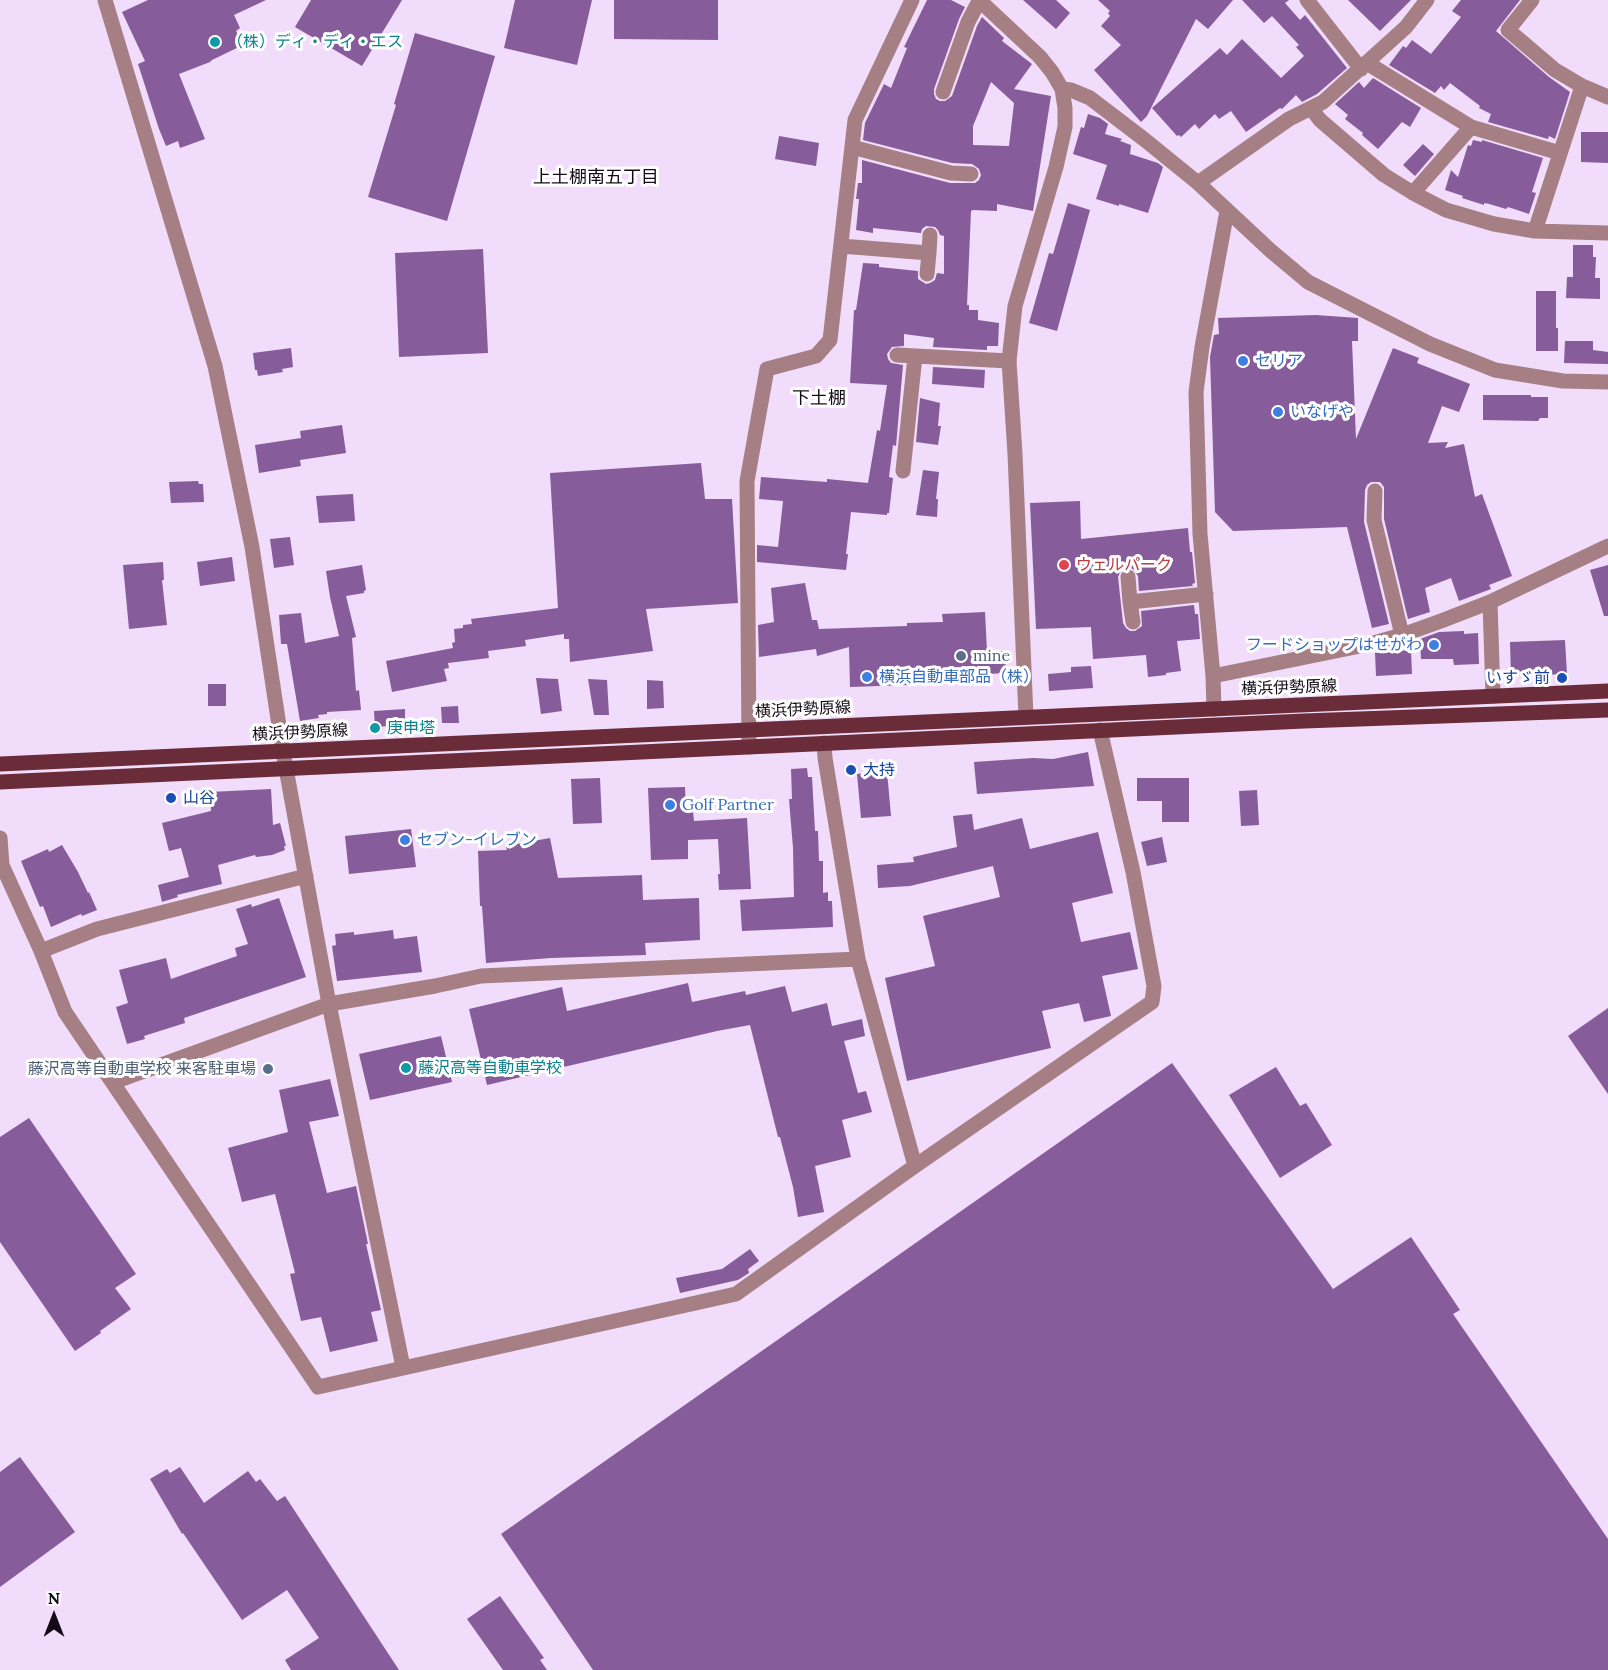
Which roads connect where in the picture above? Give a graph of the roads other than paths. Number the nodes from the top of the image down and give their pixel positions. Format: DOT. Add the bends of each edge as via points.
graph roads {
  1 [pos="105,0"];
  2 [pos="912,0"];
  3 [pos="979,0"];
  4 [pos="1307,0"];
  5 [pos="1427,0"];
  6 [pos="1532,0"];
  7 [pos="1364,66"];
  8 [pos="1582,86"];
  9 [pos="1062,89"];
  10 [pos="943,92"];
  11 [pos="1608,97"];
  12 [pos="1311,108"];
  13 [pos="1471,128"];
  14 [pos="852,147"];
  15 [pos="1560,153"];
  16 [pos="971,174"];
  17 [pos="1198,183"];
  18 [pos="1413,194"];
  19 [pos="1227,211"];
  20 [pos="1535,231"];
  21 [pos="1608,232"];
  22 [pos="930,235"];
  23 [pos="842,246"];
  24 [pos="928,254"];
  25 [pos="927,274"];
  26 [pos="897,355"];
  27 [pos="915,356"];
  28 [pos="1009,361"];
  29 [pos="1608,382"];
  30 [pos="903,471"];
  31 [pos="1375,490"];
  32 [pos="1608,546"];
  33 [pos="1128,577"];
  34 [pos="1206,594"];
  35 [pos="1130,602"];
  36 [pos="1490,602"];
  37 [pos="1132,622"];
  38 [pos="1402,635"];
  39 [pos="1213,676"];
  40 [pos="1608,691"];
  41 [pos="1493,696"];
  42 [pos="1214,709"];
  43 [pos="1608,710"];
  44 [pos="1026,717"];
  45 [pos="749,730"];
  46 [pos="1100,730"];
  47 [pos="824,744"];
  48 [pos="749,747"];
  49 [pos="283,752"];
  50 [pos="0,764"];
  51 [pos="287,768"];
  52 [pos="0,782"];
  53 [pos="0,838"];
  54 [pos="306,876"];
  55 [pos="41,951"];
  56 [pos="858,959"];
  57 [pos="329,1004"];
  58 [pos="114,1083"];
  59 [pos="915,1166"];
  60 [pos="403,1367"];
  1 -- 49 [label="street" via="215,366 252,547"];
  2 -- 14 [label="street" via="855,120"];
  3 -- 9 [label="street" via="1040,57"];
  3 -- 10 [label="street"];
  4 -- 7 [label="street"];
  5 -- 7 [label="street" via="1406,27"];
  6 -- 8 [label="street" via="1508,30 1555,70"];
  7 -- 12 [label="street"];
  7 -- 13 [label="street"];
  8 -- 11 [label="street"];
  8 -- 15 [label="street"];
  9 -- 17 [label="street" via="1090,98"];
  9 -- 28 [label="street" via="1065,127 1015,306"];
  12 -- 17 [label="street" via="1289,119"];
  12 -- 18 [label="street" via="1384,175"];
  13 -- 15 [label="street"];
  13 -- 18 [label="street"];
  14 -- 16 [label="street" via="951,173"];
  14 -- 23 [label="street"];
  15 -- 20 [label="street"];
  17 -- 19 [label="street"];
  18 -- 20 [label="street" via="1446,210"];
  19 -- 29 [label="street" via="1308,282 1430,344 1495,370 1563,381"];
  19 -- 34 [label="street" via="1196,392 1200,534"];
  20 -- 21 [label="street"];
  22 -- 24 [label="street"];
  23 -- 24 [label="street"];
  23 -- 45 [label="street" via="830,340 816,356 767,369 747,481"];
  24 -- 25 [label="street"];
  26 -- 27 [label="street"];
  27 -- 28 [label="street"];
  27 -- 30 [label="street"];
  28 -- 44 [label="street"];
  31 -- 38 [label="street" via="1374,520"];
  32 -- 36 [label="street"];
  33 -- 35 [label="street"];
  34 -- 35 [label="street"];
  34 -- 39 [label="street"];
  35 -- 37 [label="street"];
  36 -- 38 [label="street"];
  36 -- 41 [label="street"];
  38 -- 39 [label="street"];
  39 -- 42 [label="street"];
  40 -- 41 [label="main road, 横浜伊勢原線"];
  41 -- 42 [label="main road, 横浜伊勢原線"];
  42 -- 44 [label="main road, 横浜伊勢原線"];
  43 -- 46 [label="main road, 横浜伊勢原線"];
  44 -- 45 [label="main road, 横浜伊勢原線"];
  45 -- 48 [label="street"];
  45 -- 49 [label="main road, 横浜伊勢原線"];
  46 -- 47 [label="main road, 横浜伊勢原線"];
  46 -- 59 [label="street" via="1133,872 1154,986 1152,1002"];
  47 -- 48 [label="main road, 横浜伊勢原線"];
  47 -- 56 [label="street"];
  48 -- 51 [label="main road, 横浜伊勢原線"];
  49 -- 50 [label="main road, 横浜伊勢原線"];
  49 -- 51 [label="street"];
  51 -- 52 [label="main road, 横浜伊勢原線"];
  51 -- 54 [label="street"];
  53 -- 55 [label="street" via="2,865"];
  54 -- 55 [label="street" via="97,928"];
  54 -- 57 [label="street"];
  55 -- 58 [label="street" via="65,1012"];
  56 -- 57 [label="street" via="481,976"];
  56 -- 59 [label="street"];
  57 -- 58 [label="street"];
  57 -- 60 [label="street"];
  58 -- 60 [label="street" via="318,1387"];
  59 -- 60 [label="street" via="736,1294"];
}
